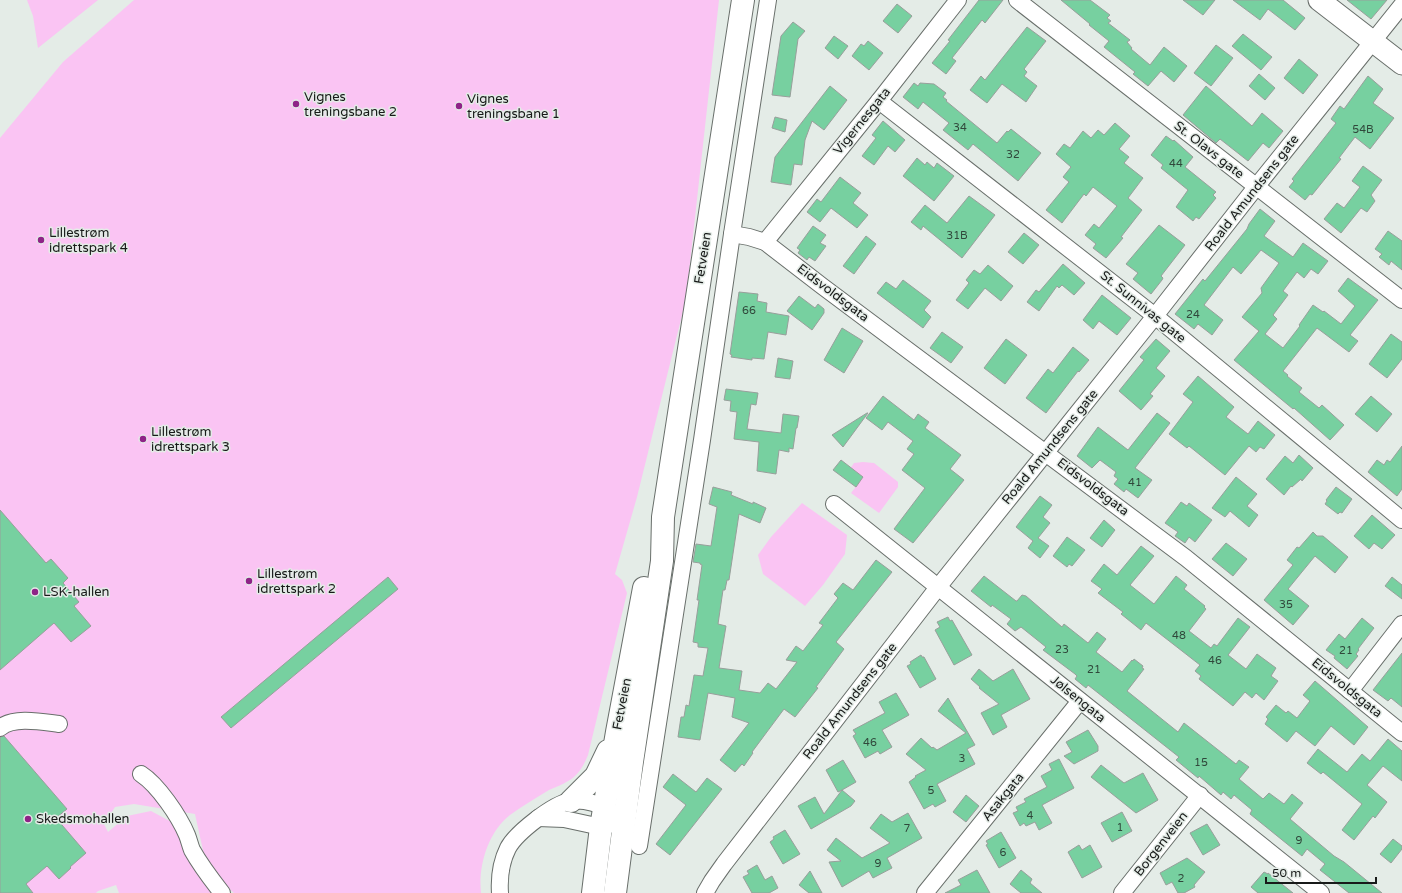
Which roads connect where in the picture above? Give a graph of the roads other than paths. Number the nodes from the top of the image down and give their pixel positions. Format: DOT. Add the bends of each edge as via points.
graph roads {
  1 [pos="743,0"];
  2 [pos="768,0"];
  3 [pos="958,0"];
  4 [pos="1017,0"];
  5 [pos="1320,0"];
  6 [pos="1402,6"];
  7 [pos="1373,42"];
  8 [pos="1402,64"];
  9 [pos="879,101"];
  10 [pos="1256,187"];
  11 [pos="732,234"];
  12 [pos="765,242"];
  13 [pos="1402,300"];
  14 [pos="1155,316"];
  15 [pos="1046,452"];
  16 [pos="834,504"];
  17 [pos="663,517"];
  18 [pos="1402,520"];
  19 [pos="939,586"];
  20 [pos="1402,624"];
  21 [pos="1350,691"];
  22 [pos="1080,701"];
  23 [pos="59,724"];
  24 [pos="0,728"];
  25 [pos="616,732"];
  26 [pos="1402,733"];
  27 [pos="141,774"];
  28 [pos="1200,795"];
  29 [pos="572,801"];
  30 [pos="603,817"];
  31 [pos="538,818"];
  32 [pos="624,822"];
  33 [pos="639,846"];
  34 [pos="222,893"];
  35 [pos="500,893"];
  36 [pos="594,893"];
  37 [pos="615,893"];
  38 [pos="705,893"];
  39 [pos="925,893"];
  40 [pos="1122,893"];
  41 [pos="1322,893"];
  1 -- 17 [label="highway, Fetveien"];
  2 -- 11 [label="street"];
  3 -- 9 [label="street, Vigernesgata"];
  4 -- 10 [label="street, St. Olavs gate"];
  5 -- 7 [label="main road"];
  6 -- 7 [label="street, Roald Amundsens gate"];
  7 -- 8 [label="main road"];
  7 -- 10 [label="street, Roald Amundsens gate"];
  9 -- 12 [label="street, Vigernesgata"];
  9 -- 14 [label="street, St. Sunnivas gate"];
  10 -- 13 [label="street, St. Olavs gate"];
  10 -- 14 [label="street, Roald Amundsens gate"];
  11 -- 12 [label="street, Eidsvoldsgata"];
  11 -- 33 [label="street"];
  12 -- 15 [label="street, Eidsvoldsgata"];
  14 -- 15 [label="street, Roald Amundsens gate"];
  14 -- 18 [label="street, St. Sunnivas gate"];
  15 -- 19 [label="street, Roald Amundsens gate"];
  15 -- 21 [label="street, Eidsvoldsgata" via="1192,562"];
  16 -- 19 [label="street, Jølsengata"];
  17 -- 25 [label="highway, Fetveien" via="649,559"];
  17 -- 32 [label="highway, Fetveien" via="662,561"];
  19 -- 22 [label="street, Jølsengata"];
  19 -- 38 [label="street, Roald Amundsens gate" via="724,864"];
  20 -- 21 [label="street"];
  21 -- 26 [label="street, Eidsvoldsgata"];
  22 -- 28 [label="street, Jølsengata"];
  22 -- 39 [label="street, Asakgata"];
  23 -- 24 [label="street" via="14,721"];
  25 -- 29 [label="highway" via="596,776"];
  25 -- 30 [label="highway, Fetveien"];
  27 -- 34 [label="street" via="156,787 172,810 187,835 191,848"];
  28 -- 40 [label="street, Borgenveien"];
  28 -- 41 [label="street, Jølsengata"];
  29 -- 30 [label="street" via="593,803"];
  29 -- 31 [label="street" via="564,802"];
  30 -- 31 [label="street"];
  30 -- 32 [label="street"];
  30 -- 36 [label="highway, Fetveien"];
  31 -- 35 [label="street" via="521,832 508,848 500,875"];
  32 -- 37 [label="highway, Fetveien"];
}
